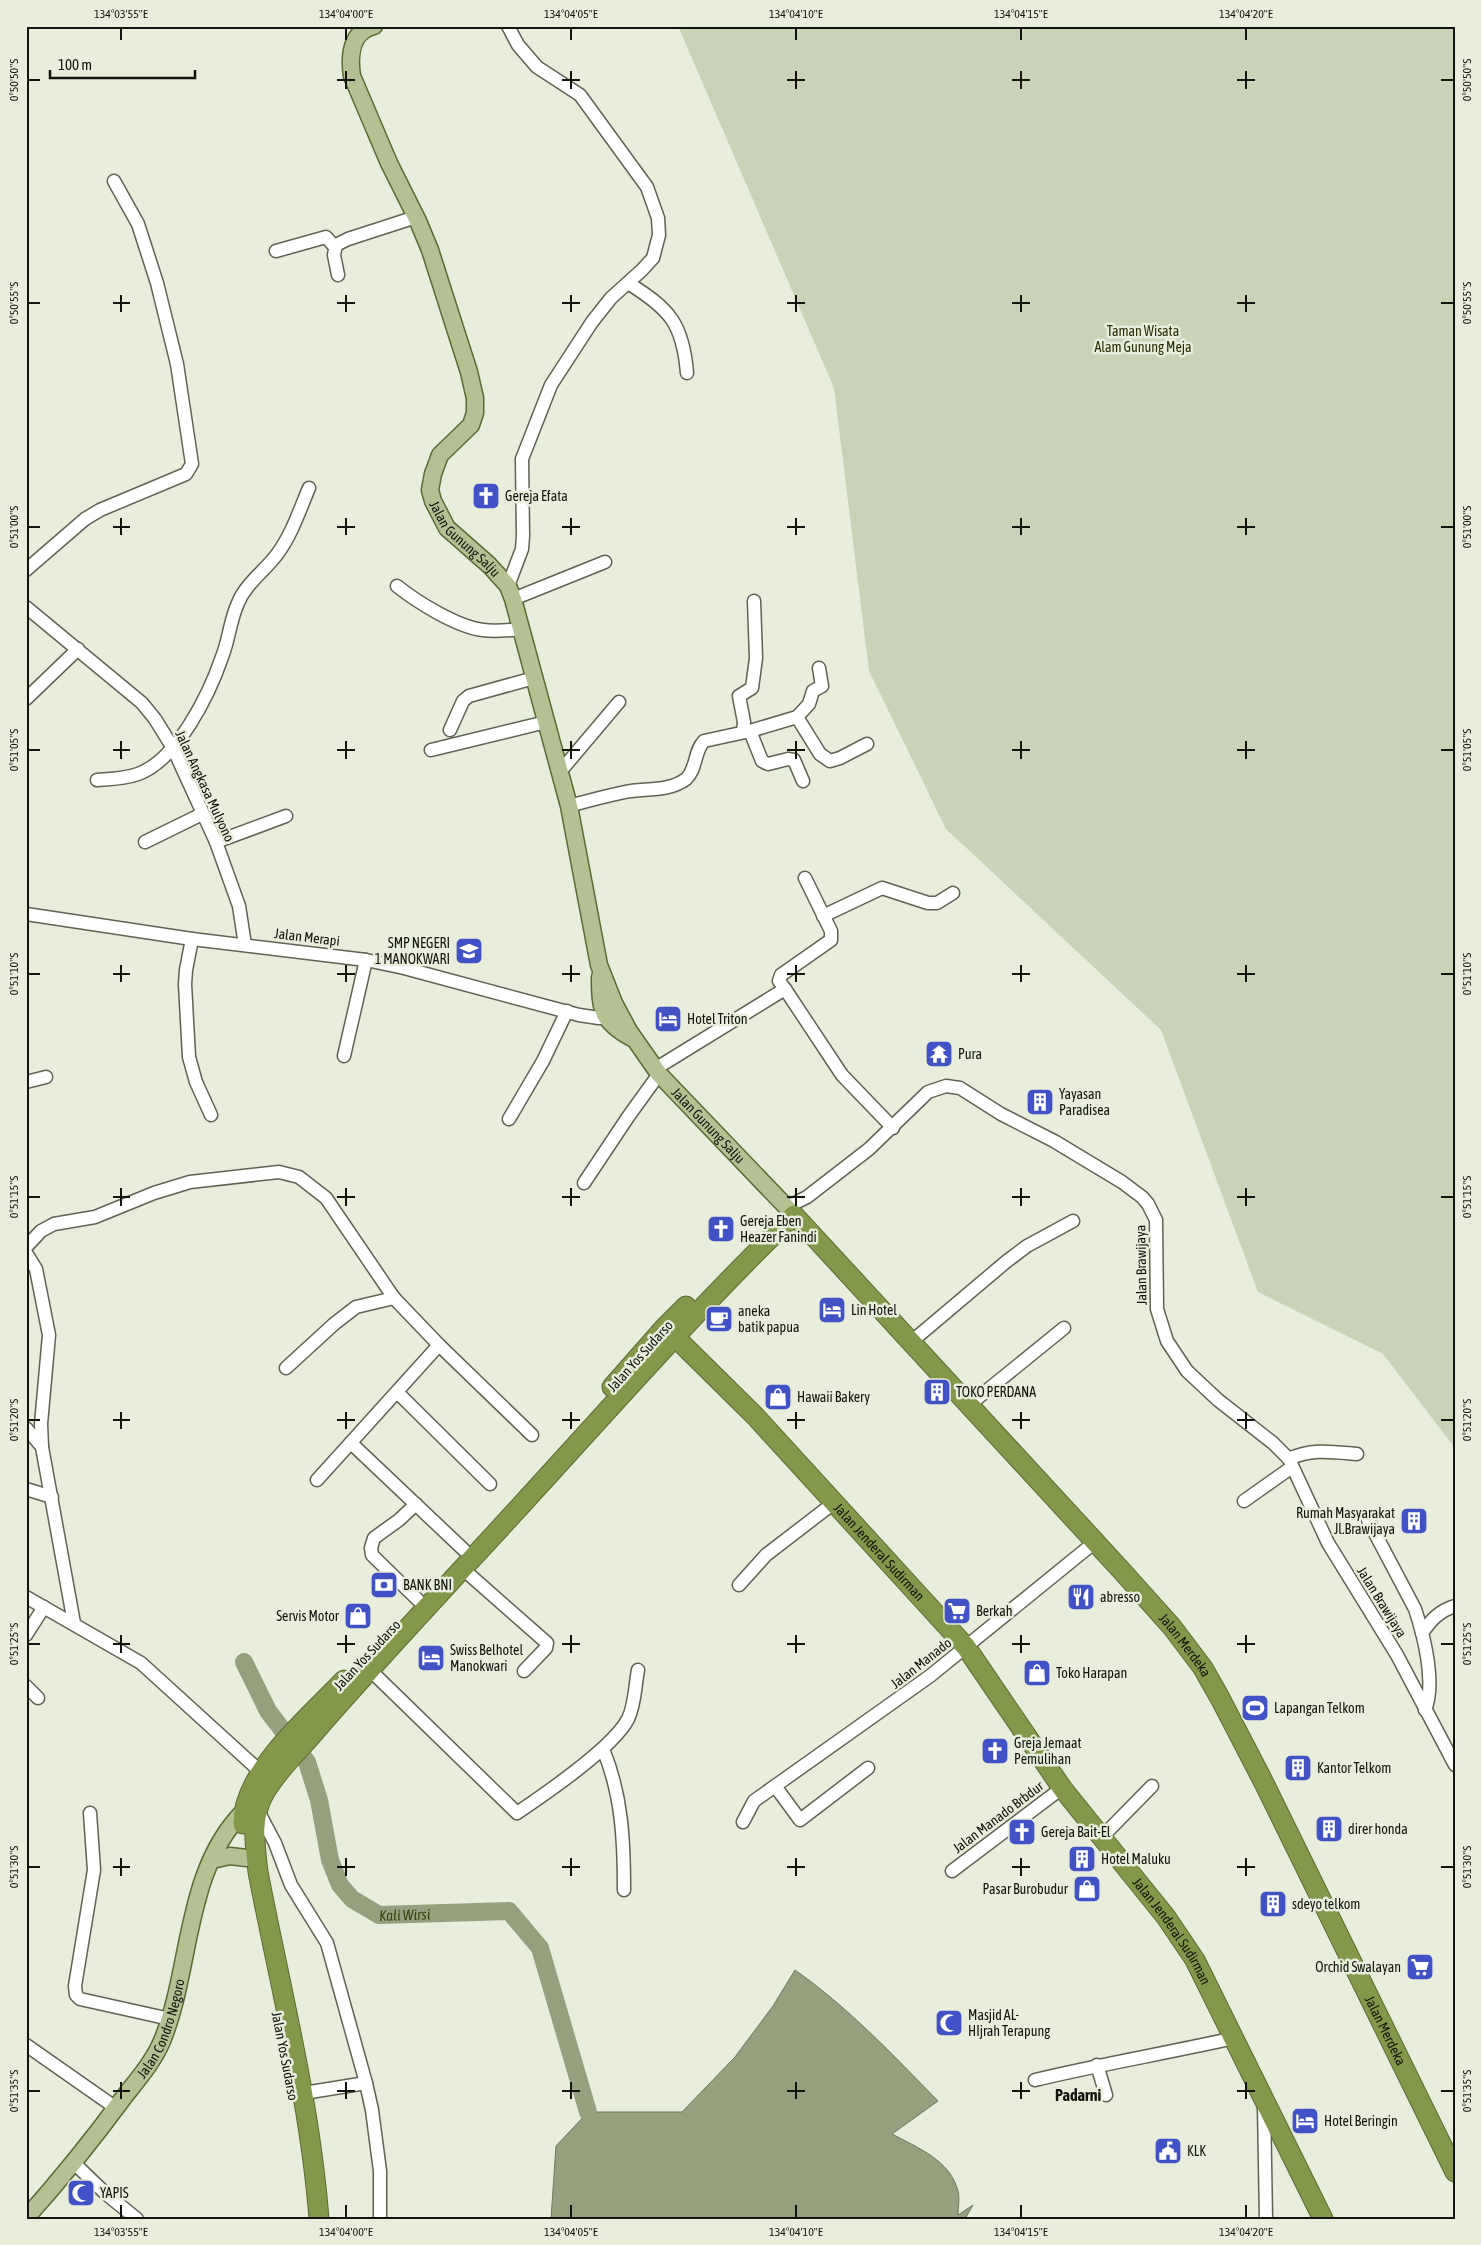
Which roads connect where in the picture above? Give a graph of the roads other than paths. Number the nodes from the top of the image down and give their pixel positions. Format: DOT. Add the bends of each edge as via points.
graph roads {
  1 [pos="374,26"];
  2 [pos="508,26"];
  3 [pos="114,180"];
  4 [pos="416,217"];
  5 [pos="335,247"];
  6 [pos="276,251"];
  7 [pos="338,275"];
  8 [pos="628,283"];
  9 [pos="687,373"];
  10 [pos="309,488"];
  11 [pos="604,562"];
  12 [pos="26,570"];
  13 [pos="397,586"];
  14 [pos="510,592"];
  15 [pos="754,601"];
  16 [pos="26,607"];
  17 [pos="522,628"];
  18 [pos="78,650"];
  19 [pos="819,668"];
  20 [pos="534,678"];
  21 [pos="26,699"];
  22 [pos="619,702"];
  23 [pos="797,718"];
  24 [pos="546,722"];
  25 [pos="450,730"];
  26 [pos="747,732"];
  27 [pos="867,744"];
  28 [pos="173,748"];
  29 [pos="431,750"];
  30 [pos="559,772"];
  31 [pos="97,780"];
  32 [pos="803,781"];
  33 [pos="569,806"];
  34 [pos="202,814"];
  35 [pos="286,816"];
  36 [pos="145,842"];
  37 [pos="216,842"];
  38 [pos="805,878"];
  39 [pos="953,893"];
  40 [pos="26,914"];
  41 [pos="824,916"];
  42 [pos="192,939"];
  43 [pos="245,945"];
  44 [pos="366,960"];
  45 [pos="785,989"];
  46 [pos="611,1012"];
  47 [pos="573,1013"];
  48 [pos="344,1056"];
  49 [pos="657,1072"];
  50 [pos="46,1077"];
  51 [pos="26,1082"];
  52 [pos="211,1115"];
  53 [pos="509,1120"];
  54 [pos="893,1128"];
  55 [pos="584,1183"];
  56 [pos="791,1211"];
  57 [pos="1073,1221"];
  58 [pos="26,1247"];
  59 [pos="26,1253"];
  60 [pos="394,1298"];
  61 [pos="1064,1328"];
  62 [pos="674,1336"];
  63 [pos="911,1342"];
  64 [pos="439,1345"];
  65 [pos="286,1368"];
  66 [pos="397,1392"];
  67 [pos="969,1405"];
  68 [pos="26,1428"];
  69 [pos="532,1435"];
  70 [pos="351,1443"];
  71 [pos="42,1448"];
  72 [pos="1358,1454"];
  73 [pos="1291,1463"];
  74 [pos="317,1480"];
  75 [pos="490,1484"];
  76 [pos="26,1488"];
  77 [pos="529,1489"];
  78 [pos="52,1496"];
  79 [pos="1244,1500"];
  80 [pos="835,1502"];
  81 [pos="416,1504"];
  82 [pos="1368,1520"];
  83 [pos="1096,1542"];
  84 [pos="464,1550"];
  85 [pos="463,1569"];
  86 [pos="739,1586"];
  87 [pos="26,1597"];
  88 [pos="418,1600"];
  89 [pos="1455,1606"];
  90 [pos="44,1607"];
  91 [pos="74,1624"];
  92 [pos="1422,1633"];
  93 [pos="26,1635"];
  94 [pos="966,1647"];
  95 [pos="369,1669"];
  96 [pos="638,1670"];
  97 [pos="524,1671"];
  98 [pos="26,1686"];
  99 [pos="38,1698"];
  100 [pos="1425,1710"];
  101 [pos="304,1734"];
  102 [pos="603,1749"];
  103 [pos="280,1759"];
  104 [pos="1455,1765"];
  105 [pos="868,1768"];
  106 [pos="262,1772"];
  107 [pos="775,1786"];
  108 [pos="1152,1786"];
  109 [pos="1062,1788"];
  110 [pos="250,1811"];
  111 [pos="90,1813"];
  112 [pos="743,1822"];
  113 [pos="1100,1838"];
  114 [pos="247,1858"];
  115 [pos="212,1860"];
  116 [pos="952,1870"];
  117 [pos="624,1890"];
  118 [pos="281,2007"];
  119 [pos="170,2019"];
  120 [pos="1234,2038"];
  121 [pos="26,2045"];
  122 [pos="1097,2065"];
  123 [pos="1035,2080"];
  124 [pos="366,2083"];
  125 [pos="304,2094"];
  126 [pos="1106,2095"];
  127 [pos="116,2108"];
  128 [pos="1272,2132"];
  129 [pos="74,2163"];
  130 [pos="1455,2172"];
  131 [pos="26,2218"];
  132 [pos="137,2219"];
  133 [pos="308,2219"];
  134 [pos="319,2219"];
  135 [pos="380,2219"];
  136 [pos="1266,2219"];
  137 [pos="1323,2219"];
  1 -- 4 [label="main road, Jalan Gunung Salju" via="360,33 353,44 352,76"];
  2 -- 8 [label="street" via="518,45 537,67 580,96 648,187 658,218 659,235 653,258"];
  3 -- 12 [label="street" via="138,224 157,283 177,364 192,464 186,474 85,519"];
  4 -- 5 [label="street" via="348,239"];
  4 -- 14 [label="main road, Jalan Gunung Salju" via="470,372 475,398 471,425 440,456 430,490 447,528 489,565"];
  5 -- 6 [label="street" via="326,236"];
  5 -- 7 [label="street"];
  8 -- 9 [label="street" via="655,299 675,323 685,347"];
  8 -- 14 [label="street" via="611,298 562,367 551,385 524,452 522,542"];
  10 -- 28 [label="street" via="286,540 240,598 215,675"];
  11 -- 14 [label="street"];
  13 -- 17 [label="street" via="411,597 469,627 487,630"];
  14 -- 17 [label="main road, Jalan Gunung Salju"];
  15 -- 26 [label="street" via="756,658 752,688 739,696"];
  16 -- 18 [label="street, Jalan Angkasa Mulyono"];
  17 -- 20 [label="main road, Jalan Gunung Salju"];
  18 -- 21 [label="street"];
  18 -- 28 [label="street, Jalan Angkasa Mulyono" via="142,703"];
  19 -- 23 [label="street" via="822,686 813,691 809,704"];
  20 -- 24 [label="main road, Jalan Gunung Salju"];
  20 -- 25 [label="street" via="469,696 463,701"];
  22 -- 30 [label="street"];
  23 -- 26 [label="street"];
  23 -- 27 [label="street" via="820,754 830,761"];
  24 -- 29 [label="street"];
  24 -- 30 [label="main road, Jalan Gunung Salju"];
  26 -- 32 [label="street" via="762,761 768,764 794,760"];
  26 -- 33 [label="street" via="704,741 692,770 684,780"];
  28 -- 31 [label="street" via="139,774 122,779"];
  28 -- 34 [label="street, Jalan Angkasa Mulyono"];
  30 -- 33 [label="main road, Jalan Gunung Salju"];
  33 -- 46 [label="main road, Jalan Gunung Salju"];
  34 -- 36 [label="street"];
  34 -- 37 [label="street, Jalan Angkasa Mulyono"];
  35 -- 37 [label="street"];
  37 -- 43 [label="street, Jalan Angkasa Mulyono" via="239,906"];
  38 -- 41 [label="street"];
  39 -- 41 [label="street" via="937,903 928,904 886,888 877,889"];
  40 -- 42 [label="street, Jalan Merapi"];
  41 -- 45 [label="street" via="831,931 831,940 780,975 779,981"];
  42 -- 43 [label="street, Jalan Merapi"];
  42 -- 52 [label="street" via="186,984 189,1057"];
  43 -- 44 [label="street, Jalan Merapi"];
  44 -- 47 [label="street, Jalan Merapi"];
  44 -- 48 [label="street"];
  45 -- 49 [label="street"];
  45 -- 54 [label="street" via="842,1075"];
  46 -- 47 [label="street, Jalan Merapi"];
  46 -- 49 [label="main road, Jalan Gunung Salju" via="612,1026 634,1039"];
  47 -- 53 [label="street"];
  49 -- 55 [label="street"];
  49 -- 56 [label="main road, Jalan Gunung Salju"];
  50 -- 51 [label="street"];
  54 -- 56 [label="street, Jalan Brawijaya"];
  54 -- 73 [label="street, Jalan Brawijaya" via="928,1092 946,1086 960,1088 1082,1157 1142,1198 1156,1220 1156,1309 1167,1341 1187,1371 1273,1443"];
  56 -- 62 [label="highway, Jalan Yos Sudarso"];
  56 -- 63 [label="highway, Jalan Merdeka"];
  56 -- 77 [label="highway, Jalan Yos Sudarso" via="664,1328"];
  57 -- 63 [label="street" via="1007,1260"];
  58 -- 60 [label="street" via="41,1231 54,1224 95,1217 190,1182 287,1173 299,1177 326,1198"];
  59 -- 71 [label="street" via="36,1269 49,1335 40,1424"];
  60 -- 64 [label="street"];
  60 -- 65 [label="street" via="356,1307"];
  61 -- 67 [label="street"];
  62 -- 77 [label="highway, Jalan Yos Sudarso"];
  62 -- 80 [label="highway, Jalan Jenderal Sudirman"];
  63 -- 67 [label="highway, Jalan Merdeka"];
  64 -- 66 [label="street"];
  64 -- 69 [label="street"];
  66 -- 70 [label="street"];
  66 -- 75 [label="street"];
  67 -- 83 [label="highway, Jalan Merdeka"];
  68 -- 71 [label="street"];
  70 -- 74 [label="street"];
  70 -- 81 [label="street"];
  71 -- 78 [label="street"];
  72 -- 73 [label="street" via="1302,1452"];
  73 -- 79 [label="street"];
  73 -- 100 [label="street, Jalan Brawijaya" via="1328,1544 1398,1655"];
  76 -- 78 [label="street"];
  77 -- 84 [label="highway, Jalan Yos Sudarso"];
  77 -- 85 [label="highway, Jalan Yos Sudarso"];
  78 -- 91 [label="street"];
  80 -- 86 [label="street" via="766,1555"];
  80 -- 94 [label="highway, Jalan Jenderal Sudirman"];
  81 -- 84 [label="street"];
  81 -- 88 [label="street" via="374,1538 371,1548 372,1555"];
  82 -- 92 [label="street" via="1415,1610"];
  83 -- 94 [label="street, Jalan Manado"];
  83 -- 130 [label="highway, Jalan Merdeka" via="1204,1668"];
  84 -- 88 [label="highway, Jalan Yos Sudarso"];
  85 -- 95 [label="highway, Jalan Yos Sudarso"];
  85 -- 97 [label="street" via="547,1643"];
  87 -- 90 [label="street"];
  88 -- 101 [label="highway, Jalan Yos Sudarso"];
  89 -- 92 [label="street" via="1432,1620"];
  90 -- 91 [label="street"];
  90 -- 93 [label="street"];
  91 -- 106 [label="street" via="141,1663"];
  92 -- 100 [label="street" via="1429,1681"];
  94 -- 107 [label="street, Jalan Manado" via="890,1706"];
  94 -- 109 [label="highway, Jalan Jenderal Sudirman"];
  95 -- 101 [label="highway, Jalan Yos Sudarso"];
  95 -- 102 [label="street" via="516,1813"];
  96 -- 102 [label="street" via="627,1721"];
  98 -- 99 [label="street"];
  100 -- 104 [label="street, Jalan Brawijaya"];
  101 -- 103 [label="highway, Jalan Yos Sudarso"];
  102 -- 117 [label="street" via="620,1800"];
  103 -- 106 [label="highway, Jalan Yos Sudarso"];
  103 -- 110 [label="highway, Jalan Yos Sudarso" via="264,1793"];
  105 -- 107 [label="street" via="800,1820"];
  106 -- 110 [label="highway, Jalan Yos Sudarso" via="251,1791"];
  107 -- 112 [label="street, Jalan Manado" via="754,1801"];
  108 -- 113 [label="street"];
  109 -- 113 [label="highway, Jalan Jenderal Sudirman"];
  109 -- 116 [label="street, Jalan Manado Brbdur"];
  110 -- 114 [label="highway, Jalan Yos Sudarso" via="243,1840"];
  110 -- 115 [label="main road, Jalan Condro Negoro" via="225,1834"];
  110 -- 118 [label="highway, Jalan Yos Sudarso"];
  110 -- 124 [label="street" via="275,1843 291,1885 327,1943"];
  111 -- 119 [label="street" via="94,1870 76,1994 80,1999"];
  113 -- 120 [label="highway, Jalan Jenderal Sudirman" via="1166,1917 1195,1960"];
  114 -- 115 [label="main road" via="230,1856"];
  114 -- 118 [label="highway, Jalan Yos Sudarso" via="251,1887"];
  115 -- 119 [label="main road, Jalan Condro Negoro" via="188,1932"];
  118 -- 125 [label="highway, Jalan Yos Sudarso"];
  118 -- 133 [label="highway, Jalan Yos Sudarso" via="303,2147"];
  119 -- 127 [label="main road, Jalan Condro Negoro" via="155,2057"];
  120 -- 122 [label="street"];
  120 -- 128 [label="highway, Jalan Jenderal Sudirman" via="1264,2100"];
  121 -- 127 [label="street"];
  122 -- 123 [label="street"];
  122 -- 126 [label="street"];
  124 -- 125 [label="street"];
  124 -- 135 [label="street" via="380,2171"];
  125 -- 134 [label="highway, Jalan Yos Sudarso"];
  127 -- 129 [label="main road, Jalan Condro Negoro"];
  128 -- 136 [label="street"];
  128 -- 137 [label="highway, Jalan Jenderal Sudirman"];
  129 -- 131 [label="main road, Jalan Condro Negoro"];
  129 -- 132 [label="street"];
}
